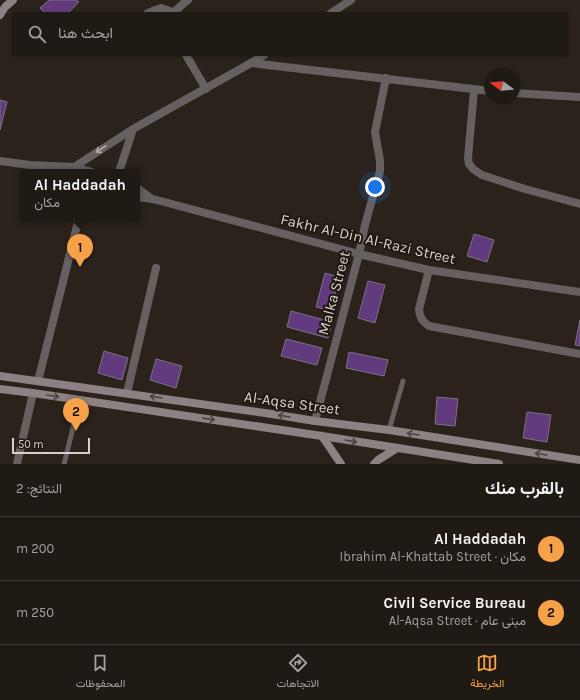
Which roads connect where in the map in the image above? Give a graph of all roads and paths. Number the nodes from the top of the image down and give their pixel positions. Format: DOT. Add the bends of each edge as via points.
graph roads {
  1 [pos="13,0"];
  2 [pos="188,0"];
  3 [pos="351,0"];
  4 [pos="151,12"];
  5 [pos="171,12"];
  6 [pos="174,12"];
  7 [pos="333,12"];
  8 [pos="0,15"];
  9 [pos="187,56"];
  10 [pos="262,56"];
  11 [pos="251,63"];
  12 [pos="386,78"];
  13 [pos="206,88"];
  14 [pos="474,90"];
  15 [pos="484,91"];
  16 [pos="520,93"];
  17 [pos="580,97"];
  18 [pos="132,129"];
  19 [pos="0,163"];
  20 [pos="30,166"];
  21 [pos="39,169"];
  22 [pos="62,169"];
  23 [pos="74,169"];
  24 [pos="120,169"];
  25 [pos="140,190"];
  26 [pos="140,198"];
  27 [pos="153,199"];
  28 [pos="580,204"];
  29 [pos="78,221"];
  30 [pos="359,254"];
  31 [pos="156,268"];
  32 [pos="429,270"];
  33 [pos="580,292"];
  34 [pos="580,354"];
  35 [pos="0,376"];
  36 [pos="38,381"];
  37 [pos="402,381"];
  38 [pos="0,389"];
  39 [pos="33,393"];
  40 [pos="127,393"];
  41 [pos="80,400"];
  42 [pos="315,421"];
  43 [pos="389,430"];
  44 [pos="322,436"];
  45 [pos="397,448"];
  46 [pos="580,460"];
  47 [pos="17,464"];
  48 [pos="64,464"];
  49 [pos="341,464"];
  50 [pos="374,464"];
  51 [pos="499,464"];
  1 -- 8 [label="main road"];
  2 -- 6 [label="street"];
  3 -- 7 [label="street"];
  4 -- 5 [label="street" via="161,8"];
  9 -- 13 [label="street"];
  10 -- 11 [label="street"];
  11 -- 12 [label="street"];
  11 -- 13 [label="street"];
  12 -- 14 [label="street"];
  12 -- 30 [label="street, Malka Street" via="375,132 380,171"];
  13 -- 18 [label="street"];
  14 -- 15 [label="street"];
  14 -- 28 [label="street" via="468,158 473,169 482,175"];
  16 -- 17 [label="street"];
  18 -- 23 [label="street, one-way"];
  18 -- 24 [label="street"];
  19 -- 20 [label="street"];
  20 -- 21 [label="street"];
  20 -- 22 [label="street"];
  25 -- 27 [label="street, Fakhr Al-Din Al-Razi Street"];
  26 -- 27 [label="street, Fakhr Al-Din Al-Razi Street"];
  27 -- 30 [label="street, Fakhr Al-Din Al-Razi Street"];
  29 -- 36 [label="street"];
  30 -- 32 [label="street, Fakhr Al-Din Al-Razi Street"];
  30 -- 42 [label="street, Malka Street"];
  31 -- 40 [label="street"];
  32 -- 33 [label="street, Fakhr Al-Din Al-Razi Street"];
  32 -- 34 [label="street" via="419,309 424,322 429,326"];
  35 -- 36 [label="main road, Al-Aqsa Street"];
  36 -- 40 [label="main road, Al-Aqsa Street"];
  37 -- 43 [label="lane"];
  38 -- 39 [label="main road, Al-Aqsa Street"];
  39 -- 41 [label="main road, Al-Aqsa Street, one-way"];
  39 -- 47 [label="street"];
  42 -- 40 [label="main road, Al-Aqsa Street, one-way"];
  41 -- 44 [label="main road, Al-Aqsa Street, one-way"];
  41 -- 48 [label="lane"];
  42 -- 43 [label="main road, Al-Aqsa Street"];
  46 -- 43 [label="main road, Al-Aqsa Street, one-way"];
  44 -- 45 [label="main road, Al-Aqsa Street, one-way"];
  44 -- 49 [label="main road"];
  45 -- 50 [label="main road"];
  45 -- 51 [label="main road, Al-Aqsa Street"];
}
